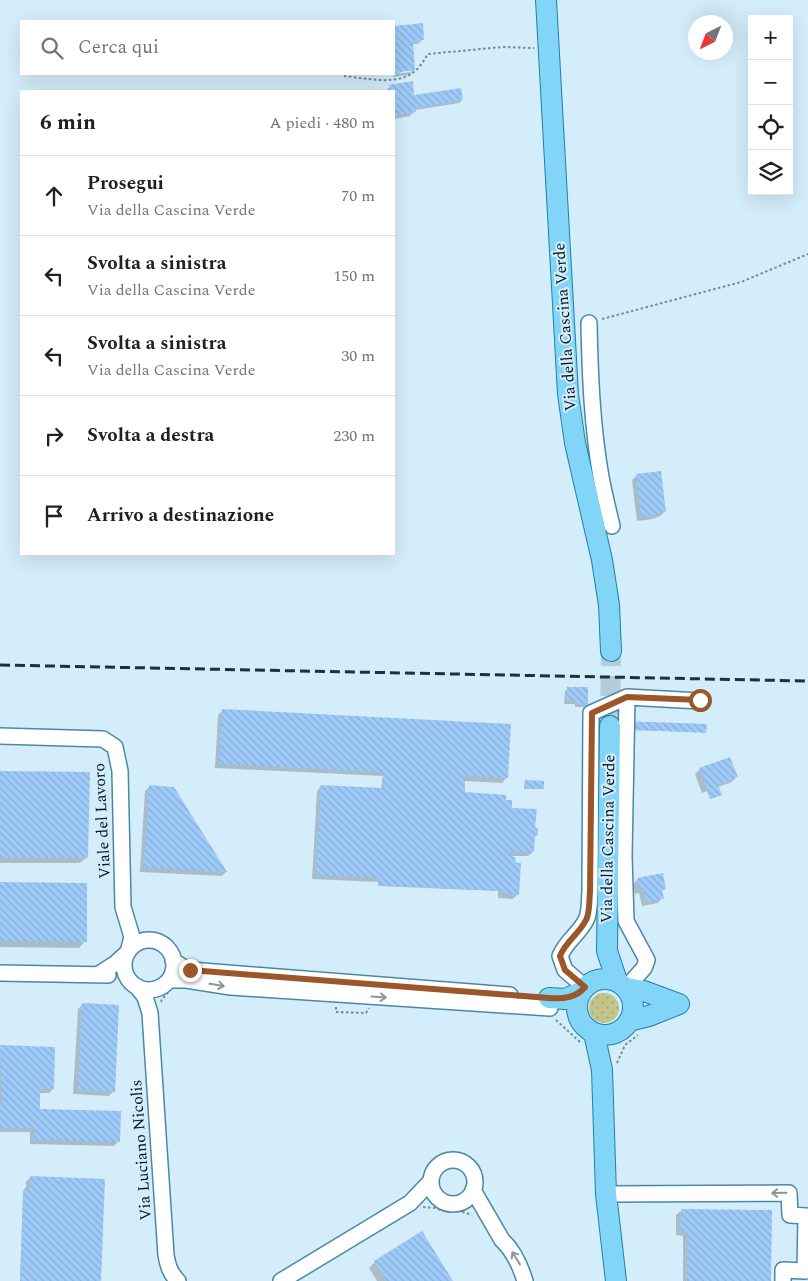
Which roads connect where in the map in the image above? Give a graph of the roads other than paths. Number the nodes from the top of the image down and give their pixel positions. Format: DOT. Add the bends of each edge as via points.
graph roads {
  1 [pos="546,0"];
  2 [pos="589,323"];
  3 [pos="612,526"];
  4 [pos="611,651"];
  5 [pos="627,697"];
  6 [pos="700,700"];
  7 [pos="610,726"];
  8 [pos="0,736"];
  9 [pos="127,922"];
  10 [pos="149,940"];
  11 [pos="128,952"];
  12 [pos="607,952"];
  13 [pos="173,961"];
  14 [pos="0,973"];
  15 [pos="99,974"];
  16 [pos="135,985"];
  17 [pos="169,986"];
  18 [pos="623,986"];
  19 [pos="587,987"];
  20 [pos="551,1008"];
  21 [pos="150,1013"];
  22 [pos="579,1017"];
  23 [pos="629,1028"];
  24 [pos="589,1040"];
  25 [pos="609,1069"];
  26 [pos="431,1181"];
  27 [pos="606,1194"];
  28 [pos="468,1196"];
  29 [pos="440,1199"];
  30 [pos="416,1205"];
  31 [pos="178,1281"];
  32 [pos="281,1281"];
  33 [pos="525,1281"];
  34 [pos="616,1281"];
  35 [pos="783,1281"];
  1 -- 4 [label="main road, Via della Cascina Verde" via="568,394 575,443 602,560 609,604"];
  2 -- 3 [label="street" via="596,442"];
  5 -- 6 [label="street, Via della Cascina Verde"];
  5 -- 18 [label="street" via="626,921 646,960 644,968"];
  5 -- 19 [label="street, Via della Cascina Verde" via="592,713 587,918 560,956 565,970"];
  7 -- 12 [label="main road, Via della Cascina Verde"];
  8 -- 9 [label="street, Viale del Lavoro" via="103,738 115,747 120,771 123,908"];
  9 -- 10 [label="street"];
  9 -- 11 [label="street, Viale del Lavoro" via="132,937"];
  10 -- 11 [label="street" via="133,946"];
  10 -- 13 [label="street" via="165,946"];
  11 -- 15 [label="street"];
  11 -- 16 [label="street" via="124,968 126,976"];
  12 -- 18 [label="main road"];
  12 -- 19 [label="main road"];
  13 -- 17 [label="street"];
  13 -- 20 [label="street" via="190,970"];
  14 -- 15 [label="street"];
  15 -- 16 [label="street" via="118,976"];
  16 -- 17 [label="street" via="146,990"];
  16 -- 21 [label="street, Via Luciano Nicolis" via="145,997"];
  17 -- 20 [label="street, one-way" via="186,980 231,987"];
  17 -- 21 [label="street, Via Luciano Nicolis" via="153,999"];
  18 -- 19 [label="main road" via="602,979"];
  18 -- 23 [label="main road" via="632,998"];
  18 -- 23 [label="main road" via="679,1004"];
  19 -- 20 [label="main road"];
  19 -- 22 [label="main road" via="578,1000"];
  20 -- 22 [label="main road"];
  21 -- 31 [label="street, Via Luciano Nicolis" via="166,1255 172,1276"];
  22 -- 24 [label="main road"];
  23 -- 24 [label="main road"];
  23 -- 25 [label="main road"];
  24 -- 25 [label="main road"];
  25 -- 27 [label="main road"];
  26 -- 28 [label="street" via="439,1165 459,1161 466,1164 474,1176"];
  26 -- 29 [label="street" via="433,1192"];
  26 -- 30 [label="street"];
  27 -- 34 [label="main road"];
  35 -- 27 [label="street, one-way" via="783,1270 805,1271 806,1216 790,1215 789,1193"];
  28 -- 29 [label="street" via="450,1204"];
  33 -- 28 [label="street, one-way" via="521,1266 509,1246 482,1218 484,1208"];
  29 -- 30 [label="street"];
  30 -- 32 [label="street"];
}
